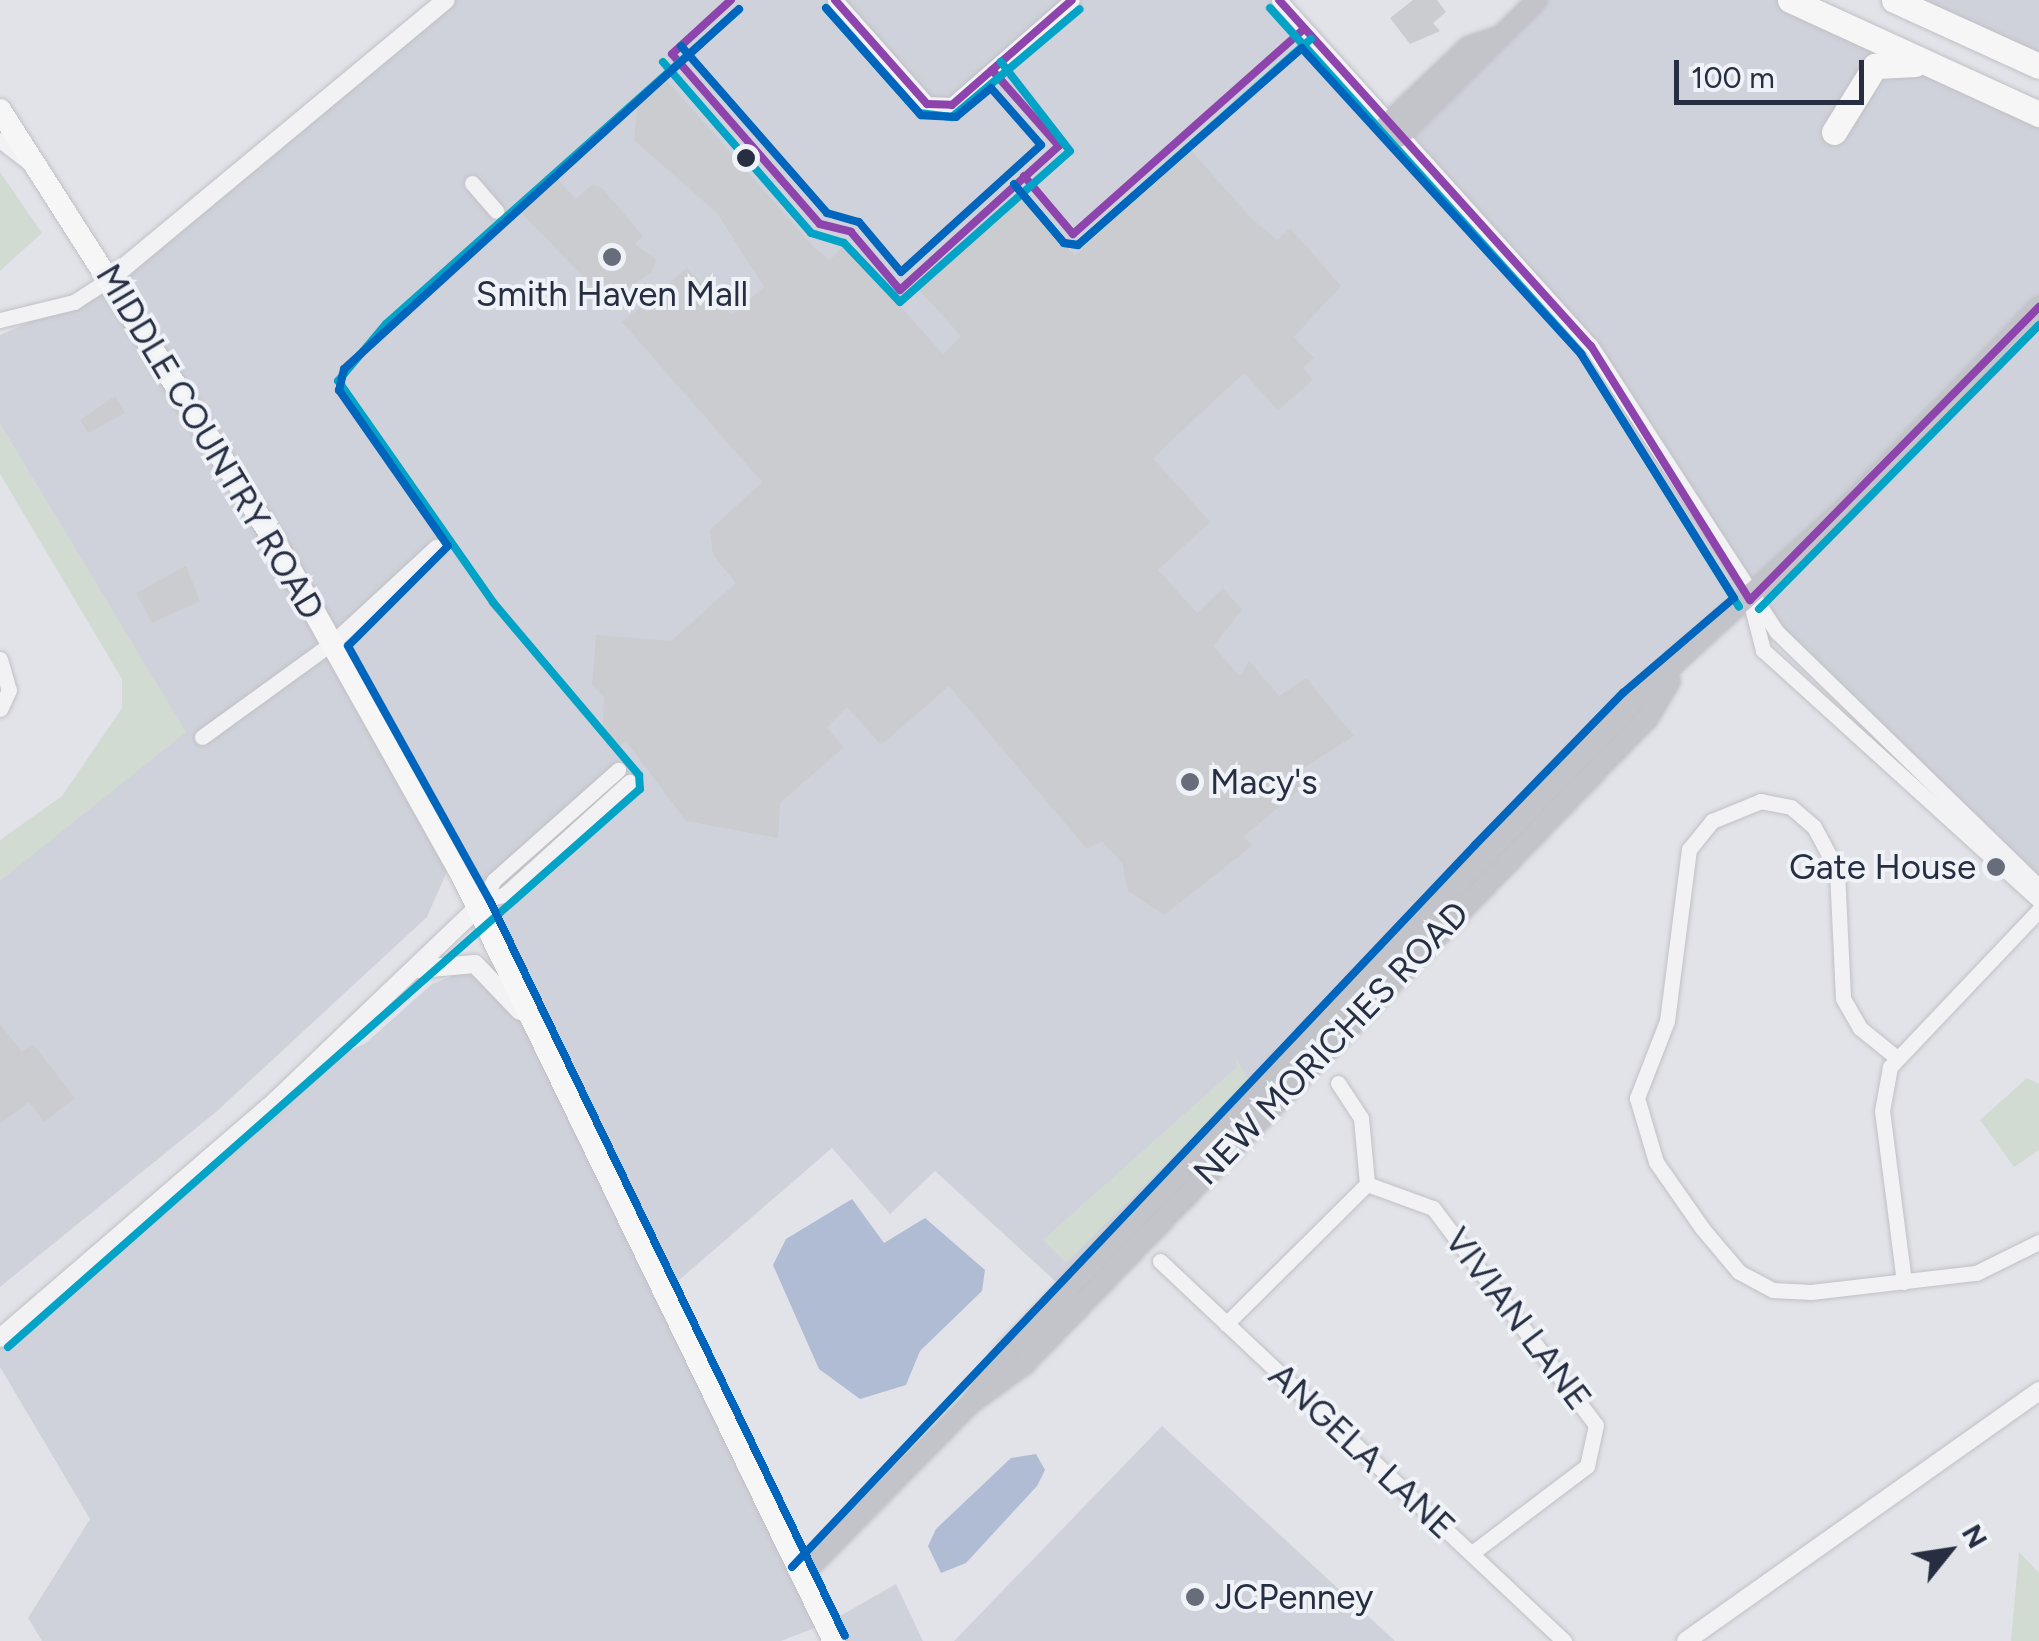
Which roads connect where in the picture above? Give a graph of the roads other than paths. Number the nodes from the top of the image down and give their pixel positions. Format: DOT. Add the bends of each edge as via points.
graph roads {
  1 [pos="446,0"];
  2 [pos="835,0"];
  3 [pos="1072,0"];
  4 [pos="1279,0"];
  5 [pos="1537,0"];
  6 [pos="1790,0"];
  7 [pos="1894,0"];
  8 [pos="1832,19"];
  9 [pos="2039,66"];
  10 [pos="1936,67"];
  11 [pos="0,110"];
  12 [pos="2039,114"];
  13 [pos="1393,130"];
  14 [pos="0,140"];
  15 [pos="41,172"];
  16 [pos="472,183"];
  17 [pos="496,211"];
  18 [pos="111,278"];
  19 [pos="2039,307"];
  20 [pos="0,320"];
  21 [pos="436,547"];
  22 [pos="1750,600"];
  23 [pos="332,643"];
  24 [pos="0,659"];
  25 [pos="0,710"];
  26 [pos="202,737"];
  27 [pos="623,776"];
  28 [pos="2039,887"];
  29 [pos="2039,900"];
  30 [pos="483,902"];
  31 [pos="2039,910"];
  32 [pos="410,974"];
  33 [pos="535,1030"];
  34 [pos="1897,1058"];
  35 [pos="1338,1083"];
  36 [pos="1367,1184"];
  37 [pos="2039,1242"];
  38 [pos="1160,1261"];
  39 [pos="1904,1282"];
  40 [pos="1226,1324"];
  41 [pos="0,1338"];
  42 [pos="2039,1391"];
  43 [pos="1472,1553"];
  44 [pos="801,1576"];
  45 [pos="834,1641"];
  46 [pos="1564,1641"];
  47 [pos="1686,1641"];
  1 -- 18 [label="street"];
  2 -- 3 [label="street" via="927,104 952,105"];
  4 -- 13 [label="street"];
  5 -- 13 [label="main road"];
  6 -- 8 [label="highway"];
  7 -- 9 [label="highway"];
  8 -- 10 [label="highway"];
  8 -- 10 [label="highway" via="1859,54 1834,132 1878,63"];
  10 -- 12 [label="highway"];
  11 -- 15 [label="main road, MIDDLE COUNTRY ROAD"];
  13 -- 22 [label="street" via="1592,346"];
  14 -- 15 [label="street"];
  15 -- 18 [label="main road, MIDDLE COUNTRY ROAD"];
  16 -- 17 [label="street"];
  18 -- 20 [label="street" via="74,302"];
  18 -- 23 [label="main road, MIDDLE COUNTRY ROAD"];
  19 -- 22 [label="main road, NEW MORICHES ROAD"];
  21 -- 23 [label="street"];
  22 -- 28 [label="street"];
  22 -- 29 [label="street" via="1763,650"];
  22 -- 44 [label="main road, NEW MORICHES ROAD" via="1632,702 1010,1347 971,1403"];
  23 -- 26 [label="street"];
  23 -- 30 [label="main road, MIDDLE COUNTRY ROAD"];
  24 -- 25 [label="street" via="9,690"];
  27 -- 30 [label="street" via="504,895"];
  30 -- 32 [label="street"];
  30 -- 33 [label="main road, MIDDLE COUNTRY ROAD"];
  31 -- 34 [label="street"];
  32 -- 33 [label="street" via="430,962 475,964"];
  32 -- 41 [label="street"];
  33 -- 44 [label="main road, MIDDLE COUNTRY ROAD"];
  34 -- 39 [label="street" via="1882,1111"];
  34 -- 39 [label="street" via="1860,1028 1843,998 1837,870 1814,827 1792,807 1761,800 1712,821 1689,849 1667,1021 1636,1098 1639,1124 1738,1272 1773,1290"];
  35 -- 36 [label="street" via="1361,1118"];
  36 -- 40 [label="street"];
  36 -- 43 [label="street, VIVIAN LANE" via="1433,1208 1596,1425 1587,1466"];
  37 -- 39 [label="street" via="1976,1273"];
  38 -- 40 [label="street, ANGELA LANE"];
  40 -- 43 [label="street, ANGELA LANE"];
  42 -- 47 [label="street"];
  43 -- 46 [label="street, ANGELA LANE"];
  44 -- 45 [label="main road, MIDDLE COUNTRY ROAD"];
}
